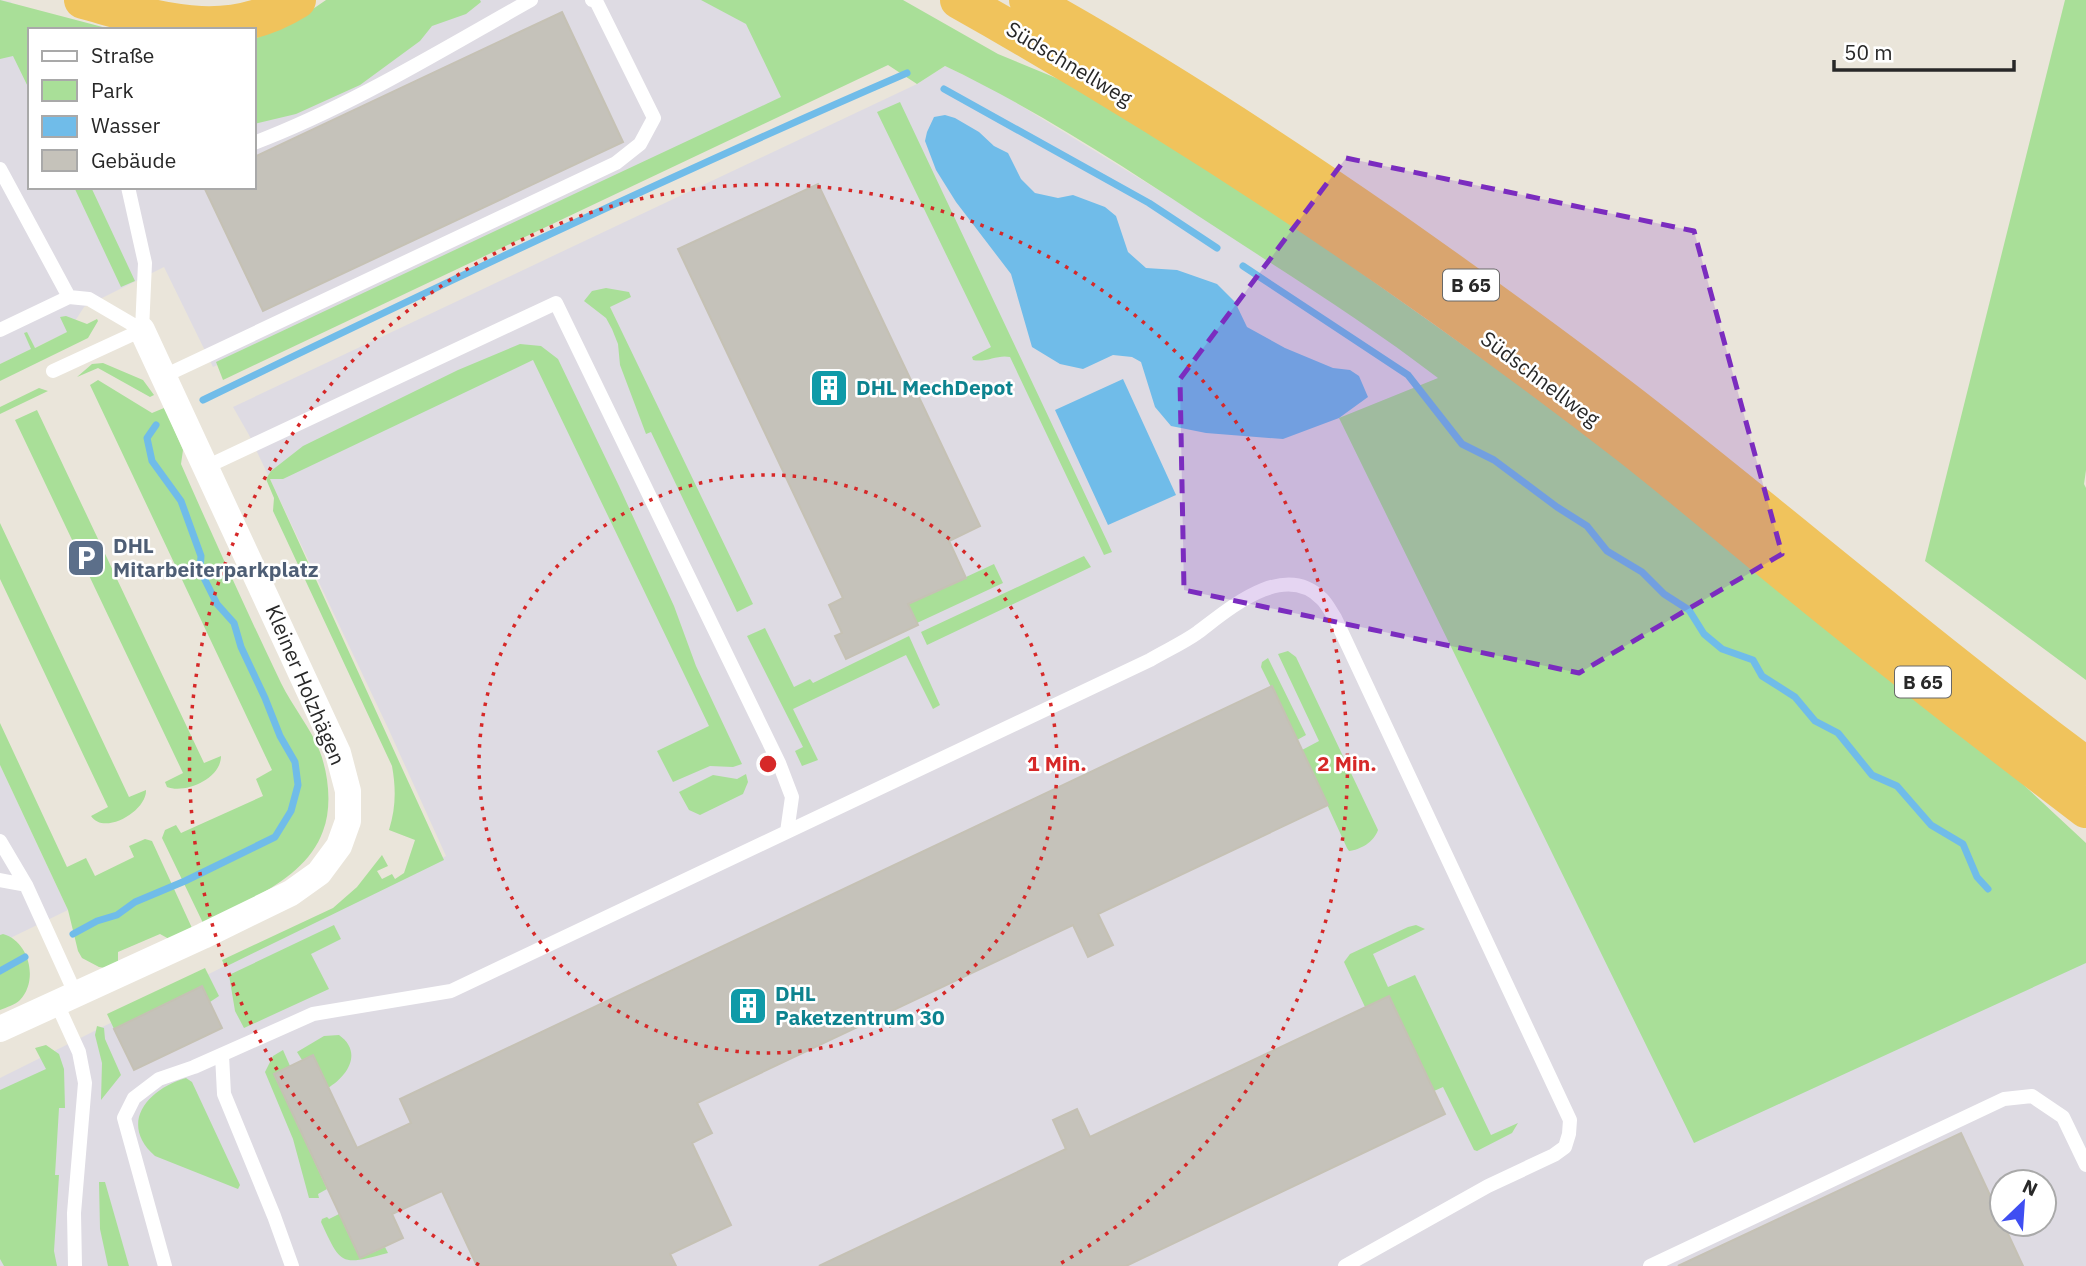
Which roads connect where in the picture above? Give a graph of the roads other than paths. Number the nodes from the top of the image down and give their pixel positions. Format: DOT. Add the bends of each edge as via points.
graph roads {
  1 [pos="83,0"];
  2 [pos="297,0"];
  3 [pos="531,0"];
  4 [pos="592,0"];
  5 [pos="959,0"];
  6 [pos="1028,0"];
  7 [pos="256,141"];
  8 [pos="0,169"];
  9 [pos="128,189"];
  10 [pos="69,297"];
  11 [pos="0,330"];
  12 [pos="142,330"];
  13 [pos="53,371"];
  14 [pos="164,376"];
  15 [pos="206,467"];
  16 [pos="2086,766"];
  17 [pos="2086,808"];
  18 [pos="787,832"];
  19 [pos="0,841"];
  20 [pos="0,880"];
  21 [pos="26,885"];
  22 [pos="66,999"];
  23 [pos="0,1029"];
  24 [pos="222,1055"];
  25 [pos="2086,1165"];
  26 [pos="78,1262"];
  27 [pos="165,1266"];
  28 [pos="292,1266"];
  29 [pos="1345,1266"];
  30 [pos="1650,1266"];
  1 -- 2 [label="highway" via="210,27 260,18"];
  3 -- 7 [label="lane" via="367,92"];
  4 -- 14 [label="lane" via="654,118 640,144 616,163"];
  5 -- 17 [label="highway, Südschnellweg / B 65" via="1258,181 1471,327 1629,445"];
  6 -- 16 [label="highway, Südschnellweg / B 65" via="1298,165 1493,301 1648,418"];
  8 -- 10 [label="lane"];
  9 -- 12 [label="lane" via="145,263"];
  10 -- 11 [label="lane"];
  10 -- 12 [label="lane" via="89,299"];
  12 -- 13 [label="lane"];
  12 -- 14 [label="street, Kleiner Holzhägen"];
  14 -- 15 [label="street, Kleiner Holzhägen"];
  15 -- 18 [label="lane" via="556,303 779,763 792,797"];
  15 -- 22 [label="street, Kleiner Holzhägen" via="338,753 348,791 348,821 339,846 319,873 291,894"];
  18 -- 24 [label="lane" via="451,991 313,1014"];
  18 -- 29 [label="lane" via="1150,660 1194,635 1228,608 1269,587 1287,584 1308,589 1323,600 1570,1120 1565,1147 1554,1155 1488,1186"];
  19 -- 21 [label="lane"];
  20 -- 21 [label="lane"];
  21 -- 22 [label="lane"];
  22 -- 23 [label="street, Kleiner Holzhägen"];
  22 -- 26 [label="lane" via="85,1083 74,1213"];
  24 -- 27 [label="lane" via="159,1079 134,1098 124,1118"];
  24 -- 28 [label="lane" via="224,1094"];
  25 -- 30 [label="lane" via="2063,1117 2032,1096 2004,1099"];
}
